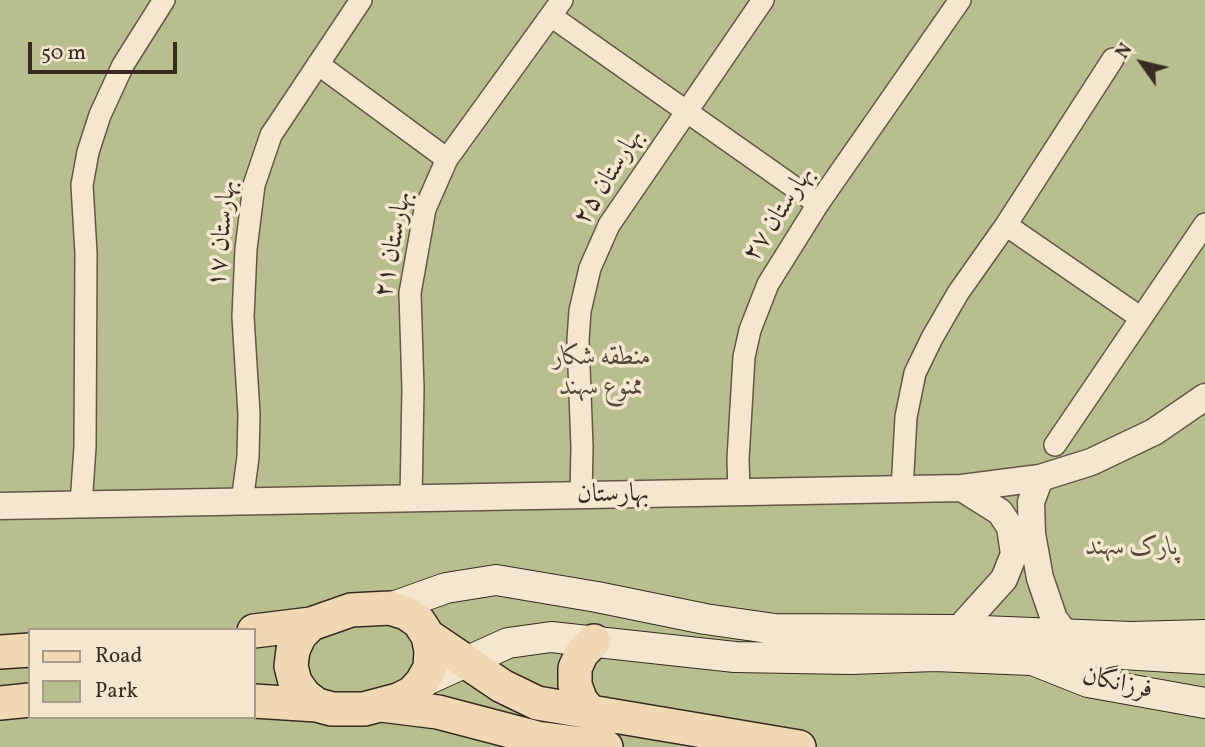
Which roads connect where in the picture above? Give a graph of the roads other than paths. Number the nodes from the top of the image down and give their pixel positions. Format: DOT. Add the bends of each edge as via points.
graph roads {
  1 [pos="164,0"];
  2 [pos="361,0"];
  3 [pos="763,0"];
  4 [pos="960,0"];
  5 [pos="557,8"];
  6 [pos="1113,59"];
  7 [pos="318,64"];
  8 [pos="688,112"];
  9 [pos="447,159"];
  10 [pos="818,204"];
  11 [pos="1205,224"];
  12 [pos="1006,225"];
  13 [pos="1140,318"];
  14 [pos="1205,397"];
  15 [pos="1055,445"];
  16 [pos="1040,478"];
  17 [pos="962,488"];
  18 [pos="902,490"];
  19 [pos="739,494"];
  20 [pos="581,496"];
  21 [pos="411,499"];
  22 [pos="243,502"];
  23 [pos="81,505"];
  24 [pos="0,506"];
  25 [pos="390,608"];
  26 [pos="311,624"];
  27 [pos="958,630"];
  28 [pos="256,631"];
  29 [pos="1205,635"];
  30 [pos="428,636"];
  31 [pos="1067,636"];
  32 [pos="594,641"];
  33 [pos="28,650"];
  34 [pos="0,652"];
  35 [pos="1205,659"];
  36 [pos="1031,660"];
  37 [pos="467,661"];
  38 [pos="422,682"];
  39 [pos="28,700"];
  40 [pos="256,701"];
  41 [pos="0,703"];
  42 [pos="1205,703"];
  43 [pos="317,705"];
  44 [pos="381,705"];
  45 [pos="592,714"];
  46 [pos="606,747"];
  47 [pos="799,747"];
  1 -- 23 [label="street" via="122,65 100,115 82,185 86,253"];
  2 -- 7 [label="street, بهارستان ۱۷"];
  3 -- 8 [label="street, بهارستان ۲۵"];
  4 -- 10 [label="street, بهارستان ۲۷"];
  5 -- 8 [label="street"];
  5 -- 9 [label="street, بهارستان ۲۱"];
  6 -- 12 [label="street"];
  7 -- 9 [label="street"];
  7 -- 22 [label="street, بهارستان ۱۷" via="271,135 254,185 243,317 248,457"];
  8 -- 10 [label="street"];
  8 -- 20 [label="street, بهارستان ۲۵" via="609,225 590,268 578,340"];
  9 -- 21 [label="street, بهارستان ۲۱" via="425,209 410,293"];
  10 -- 19 [label="street, بهارستان ۲۷" via="768,284 750,330 744,357"];
  11 -- 13 [label="street"];
  12 -- 13 [label="street"];
  12 -- 18 [label="street" via="958,293 915,373 905,417"];
  13 -- 15 [label="street"];
  14 -- 16 [label="street, بهارستان" via="1154,432 1091,462"];
  16 -- 17 [label="street, بهارستان"];
  16 -- 31 [label="street" via="1031,502 1032,534 1054,619"];
  17 -- 18 [label="street, بهارستان"];
  17 -- 27 [label="street" via="1000,512 1010,527 1014,554 1004,579"];
  18 -- 19 [label="street, بهارستان"];
  19 -- 20 [label="street, بهارستان"];
  20 -- 21 [label="street, بهارستان"];
  21 -- 22 [label="street, بهارستان"];
  22 -- 23 [label="street, بهارستان"];
  23 -- 24 [label="street, بهارستان"];
  25 -- 26 [label="main road" via="351,610"];
  25 -- 27 [label="main road" via="446,588 496,580 775,629"];
  25 -- 30 [label="main road" via="419,622"];
  26 -- 28 [label="main road"];
  26 -- 43 [label="main road" via="292,650 291,666 295,682"];
  27 -- 31 [label="main road"];
  29 -- 31 [label="main road"];
  30 -- 37 [label="main road"];
  30 -- 38 [label="main road" via="430,668"];
  32 -- 36 [label="main road" via="735,657"];
  32 -- 37 [label="main road" via="551,637 508,643"];
  32 -- 45 [label="main road" via="575,668 575,685"];
  33 -- 34 [label="main road"];
  35 -- 36 [label="main road" via="1089,652"];
  36 -- 42 [label="main road, فرزانگان" via="1088,682"];
  37 -- 38 [label="main road"];
  37 -- 45 [label="main road" via="537,703"];
  38 -- 44 [label="main road" via="412,693"];
  39 -- 41 [label="main road"];
  40 -- 43 [label="main road"];
  43 -- 44 [label="main road" via="346,710"];
  44 -- 46 [label="main road" via="438,712 537,738"];
  45 -- 47 [label="main road"];
}
